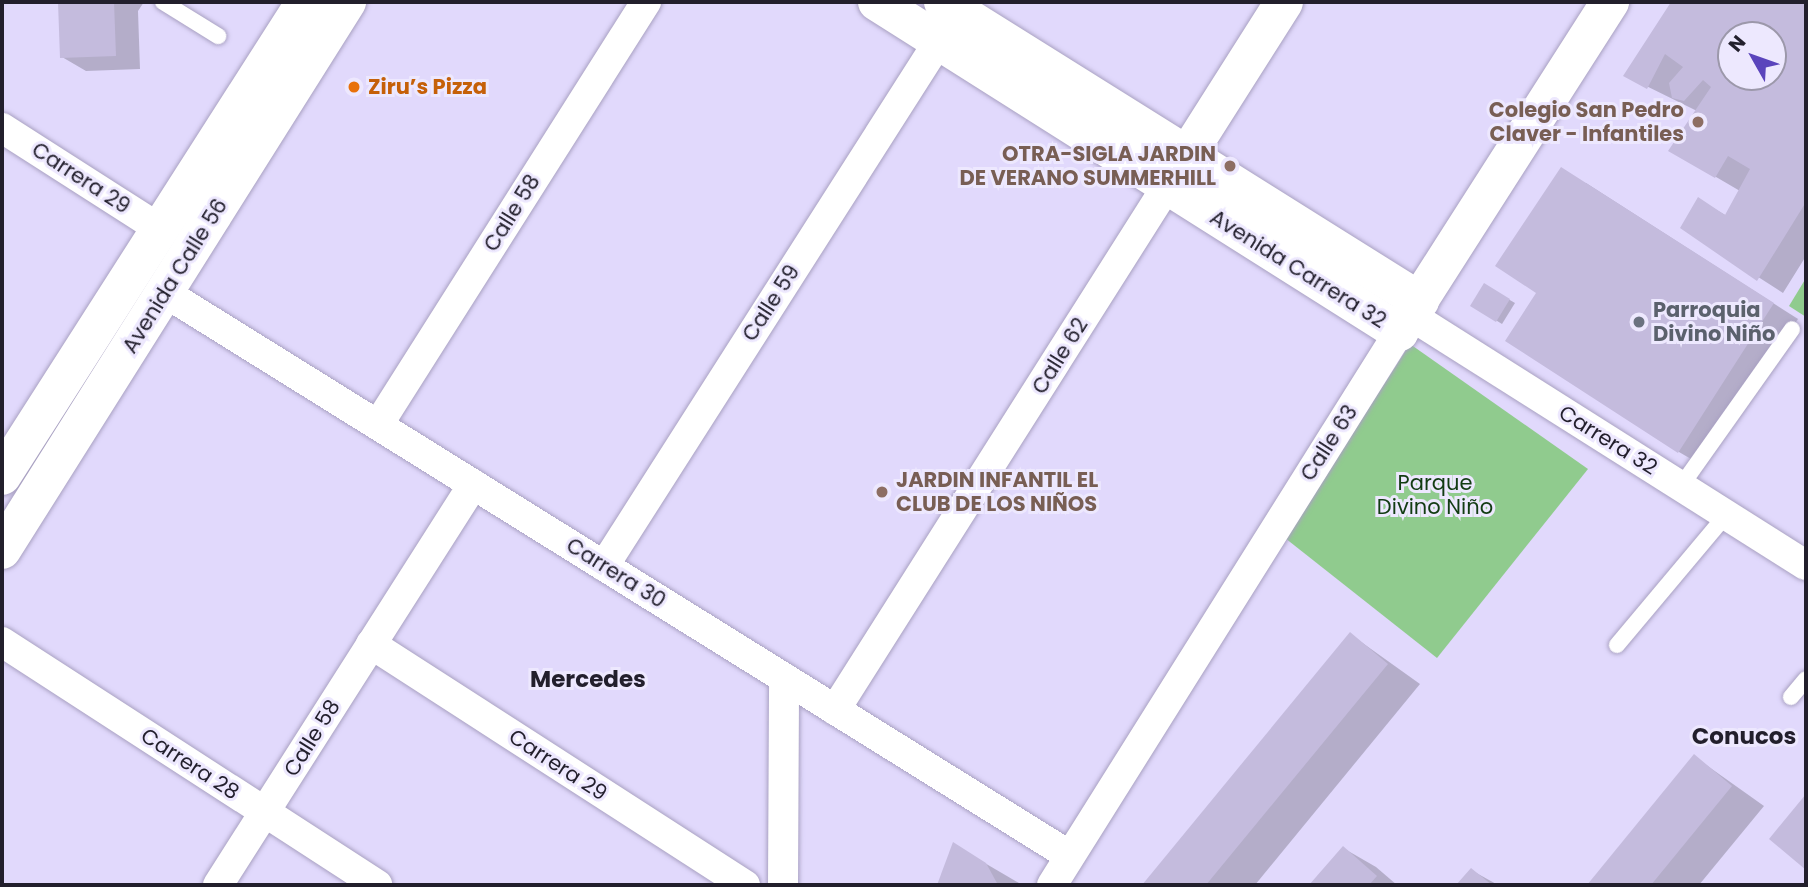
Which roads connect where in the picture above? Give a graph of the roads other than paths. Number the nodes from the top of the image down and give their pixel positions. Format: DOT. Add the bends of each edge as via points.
graph roads {
  1 [pos="163,2"];
  2 [pos="305,2"];
  3 [pos="347,2"];
  4 [pos="646,2"];
  5 [pos="877,2"];
  6 [pos="1284,2"];
  7 [pos="1610,2"];
  8 [pos="951,14"];
  9 [pos="218,36"];
  10 [pos="2,128"];
  11 [pos="1177,171"];
  12 [pos="159,229"];
  13 [pos="164,292"];
  14 [pos="1410,316"];
  15 [pos="1792,329"];
  16 [pos="377,425"];
  17 [pos="2,476"];
  18 [pos="473,484"];
  19 [pos="1681,486"];
  20 [pos="1727,514"];
  21 [pos="2,550"];
  22 [pos="1806,565"];
  23 [pos="604,566"];
  24 [pos="2,642"];
  25 [pos="371,644"];
  26 [pos="1617,645"];
  27 [pos="785,678"];
  28 [pos="1806,679"];
  29 [pos="1791,697"];
  30 [pos="835,710"];
  31 [pos="265,812"];
  32 [pos="1067,854"];
  33 [pos="218,885"];
  34 [pos="377,885"];
  35 [pos="746,885"];
  36 [pos="783,885"];
  37 [pos="1052,885"];
  1 -- 9 [label="lane"];
  2 -- 12 [label="main road, Avenida Calle 56"];
  3 -- 13 [label="main road, Avenida Calle 56"];
  4 -- 16 [label="street, Calle 58"];
  5 -- 8 [label="main road, Avenida Carrera 32"];
  6 -- 11 [label="main road, Calle 62"];
  7 -- 14 [label="main road, Calle 63"];
  8 -- 11 [label="main road, Avenida Carrera 32"];
  8 -- 23 [label="street, Calle 59"];
  10 -- 12 [label="street, Carrera 29"];
  11 -- 14 [label="main road, Avenida Carrera 32"];
  11 -- 30 [label="street, Calle 62"];
  12 -- 17 [label="main road, Avenida Calle 56"];
  13 -- 16 [label="street, Carrera 30"];
  13 -- 21 [label="main road, Avenida Calle 56"];
  14 -- 19 [label="street, Carrera 32"];
  14 -- 32 [label="street, Calle 63"];
  15 -- 19 [label="lane"];
  16 -- 18 [label="street, Carrera 30"];
  18 -- 23 [label="street, Carrera 30"];
  18 -- 25 [label="street, Calle 58"];
  19 -- 20 [label="street, Carrera 32"];
  20 -- 22 [label="street, Carrera 32"];
  20 -- 26 [label="lane"];
  23 -- 27 [label="street, Carrera 30"];
  24 -- 31 [label="street, Carrera 28"];
  25 -- 31 [label="street, Calle 58"];
  25 -- 35 [label="street, Carrera 29"];
  27 -- 30 [label="street, Carrera 30"];
  27 -- 36 [label="street"];
  28 -- 29 [label="lane"];
  30 -- 32 [label="street, Carrera 30"];
  31 -- 33 [label="street, Calle 58"];
  31 -- 34 [label="street, Carrera 28"];
  32 -- 37 [label="street, Calle 63"];
}
